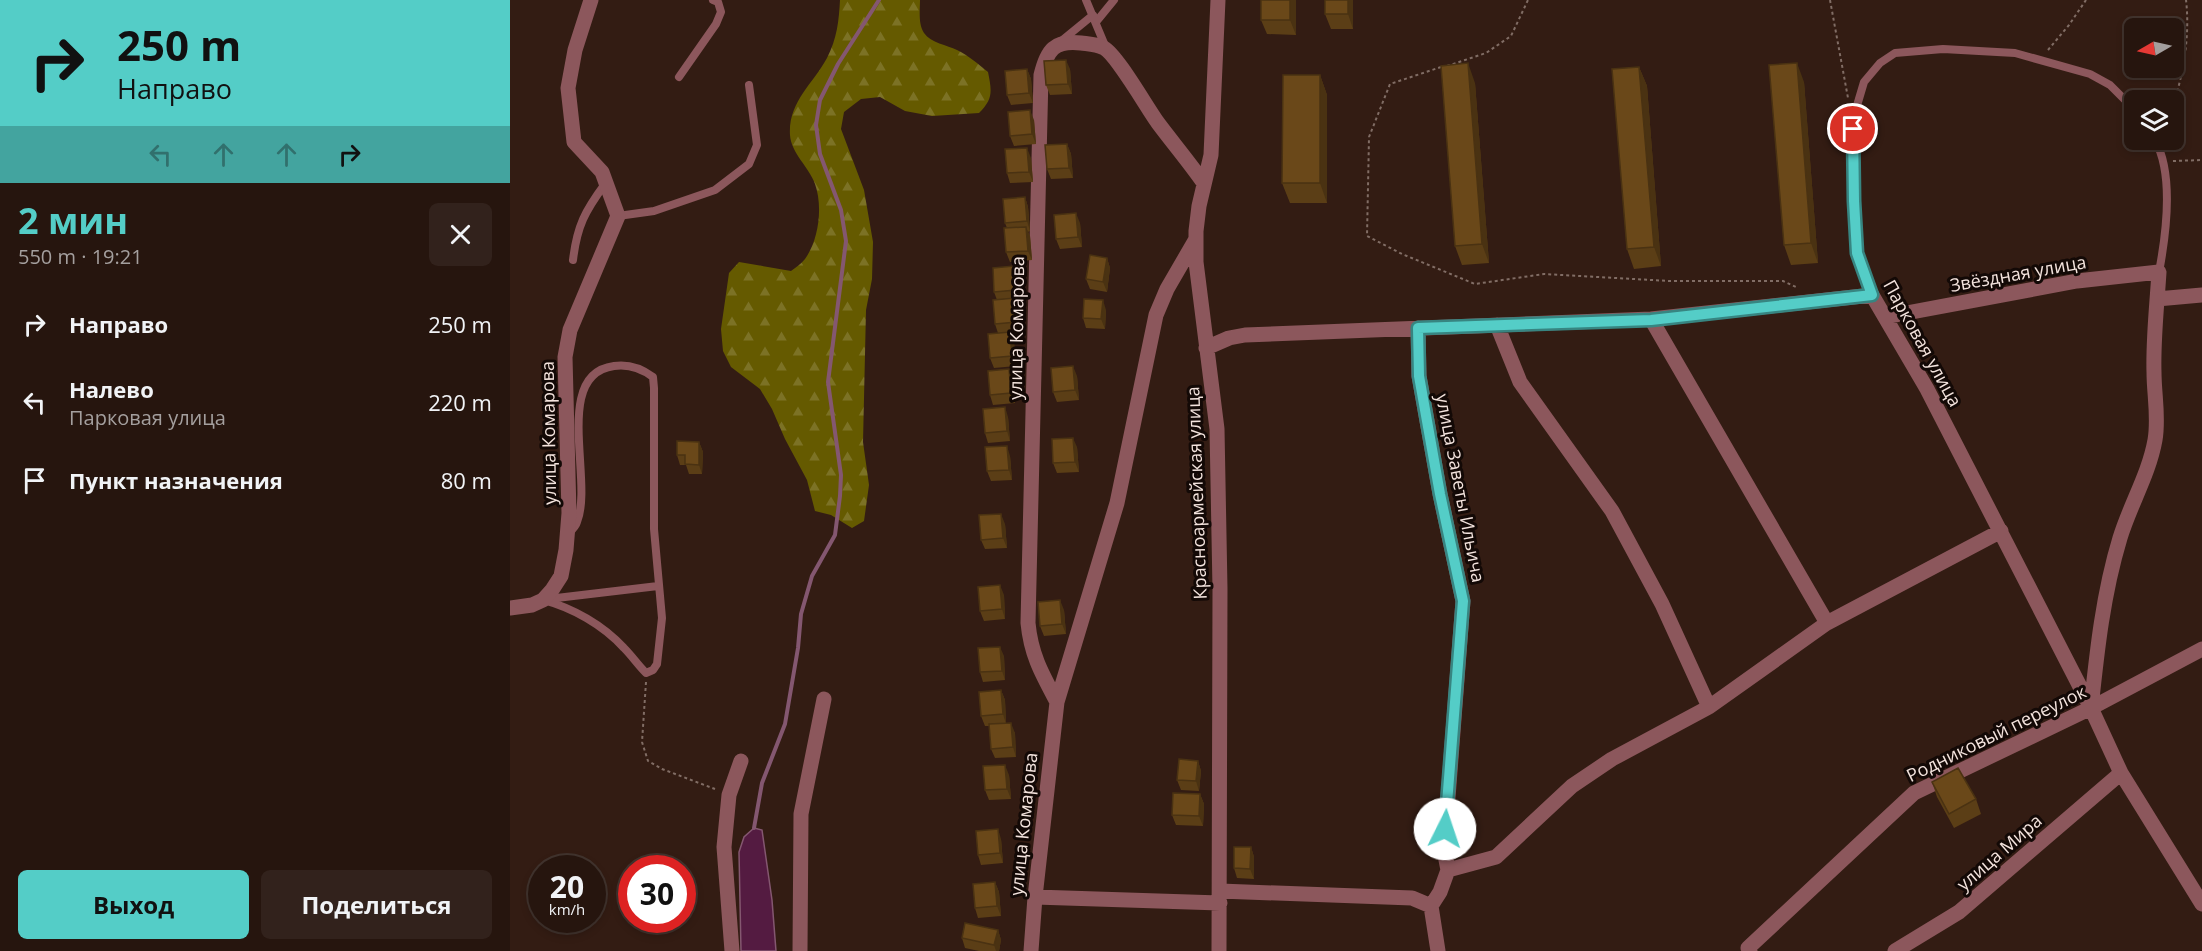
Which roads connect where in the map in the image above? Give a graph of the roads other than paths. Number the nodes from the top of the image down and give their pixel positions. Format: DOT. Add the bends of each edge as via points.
graph roads {
  1 [pos="591,0"];
  2 [pos="713,0"];
  3 [pos="1086,0"];
  4 [pos="1114,0"];
  5 [pos="1218,0"];
  6 [pos="1095,18"];
  7 [pos="1057,45"];
  8 [pos="1106,48"];
  9 [pos="679,77"];
  10 [pos="749,85"];
  11 [pos="2124,100"];
  12 [pos="2161,150"];
  13 [pos="1203,182"];
  14 [pos="605,184"];
  15 [pos="618,216"];
  16 [pos="1196,239"];
  17 [pos="573,260"];
  18 [pos="2159,272"];
  19 [pos="1872,295"];
  20 [pos="2202,296"];
  21 [pos="2157,299"];
  22 [pos="1885,317"];
  23 [pos="1651,320"];
  24 [pos="1497,325"];
  25 [pos="1418,328"];
  26 [pos="1206,348"];
  27 [pos="2001,531"];
  28 [pos="567,535"];
  29 [pos="658,586"];
  30 [pos="543,600"];
  31 [pos="510,608"];
  32 [pos="1827,623"];
  33 [pos="2202,649"];
  34 [pos="824,699"];
  35 [pos="1057,702"];
  36 [pos="1708,707"];
  37 [pos="2091,708"];
  38 [pos="741,761"];
  39 [pos="2121,773"];
  40 [pos="1448,870"];
  41 [pos="1035,897"];
  42 [pos="1220,897"];
  43 [pos="2202,904"];
  44 [pos="1431,906"];
  45 [pos="732,951"];
  46 [pos="800,951"];
  47 [pos="1031,951"];
  48 [pos="1219,951"];
  49 [pos="1438,951"];
  50 [pos="1750,951"];
  51 [pos="1895,951"];
  1 -- 14 [label="street" via="568,88 574,142 602,172"];
  2 -- 9 [label="lane" via="718,2 721,12 716,24"];
  3 -- 6 [label="lane"];
  4 -- 6 [label="lane"];
  5 -- 13 [label="street, Красноармейская улица" via="1211,154"];
  6 -- 7 [label="lane"];
  6 -- 8 [label="lane"];
  7 -- 8 [label="street" via="1066,41"];
  7 -- 35 [label="street, улица Комарова" via="1046,57 1041,75 1028,622 1035,659"];
  8 -- 13 [label="street"];
  10 -- 15 [label="lane" via="757,145 749,164 715,190 654,211"];
  11 -- 19 [label="lane, Парковая улица" via="2101,80 2075,68 2008,52 1943,49 1895,53 1880,63 1864,82 1853,119 1857,253"];
  12 -- 18 [label="lane" via="2167,208"];
  13 -- 16 [label="street, Красноармейская улица"];
  14 -- 15 [label="street"];
  14 -- 17 [label="lane" via="585,210"];
  15 -- 28 [label="street, улица Комарова" via="570,330 565,357"];
  16 -- 26 [label="street, Красноармейская улица"];
  16 -- 35 [label="street, улица Комарова" via="1156,315 1117,503"];
  18 -- 21 [label="street"];
  18 -- 22 [label="street, Звёздная улица" via="2077,281"];
  19 -- 22 [label="street, Парковая улица"];
  19 -- 23 [label="street"];
  20 -- 21 [label="street"];
  21 -- 37 [label="street" via="2155,441 2112,566 2099,629"];
  22 -- 27 [label="street, Парковая улица"];
  23 -- 24 [label="street"];
  23 -- 32 [label="street"];
  24 -- 25 [label="street"];
  24 -- 36 [label="street" via="1520,382 1612,511 1662,604"];
  25 -- 26 [label="street" via="1245,335"];
  25 -- 40 [label="street, улица Заветы Ильича" via="1419,376 1463,601 1444,849"];
  26 -- 42 [label="street, Красноармейская улица" via="1217,452"];
  27 -- 32 [label="street"];
  27 -- 37 [label="street, Парковая улица"];
  28 -- 29 [label="lane" via="577,523 581,506 578,418 584,387 604,367 624,365 645,371 652,377 654,388"];
  28 -- 30 [label="street, улица Комарова" via="561,576"];
  29 -- 30 [label="lane"];
  29 -- 30 [label="lane" via="662,618 659,656 653,670 646,673 600,627 580,614"];
  30 -- 31 [label="street"];
  32 -- 36 [label="street"];
  33 -- 37 [label="street, Родниковый переулок"];
  34 -- 46 [label="street" via="801,813"];
  35 -- 41 [label="street, улица Комарова"];
  36 -- 40 [label="street" via="1612,759 1572,786 1496,857"];
  37 -- 39 [label="street, Парковая улица"];
  37 -- 50 [label="street, Родниковый переулок" via="1914,792 1748,948"];
  38 -- 45 [label="street" via="729,795 724,848"];
  39 -- 43 [label="street, Парковая улица"];
  39 -- 51 [label="street, улица Мира" via="1959,912"];
  40 -- 44 [label="street, улица Заветы Ильича"];
  41 -- 42 [label="street"];
  41 -- 47 [label="street, улица Комарова"];
  42 -- 44 [label="street" via="1412,898"];
  42 -- 48 [label="street, Красноармейская улица"];
  44 -- 49 [label="street"];
}
